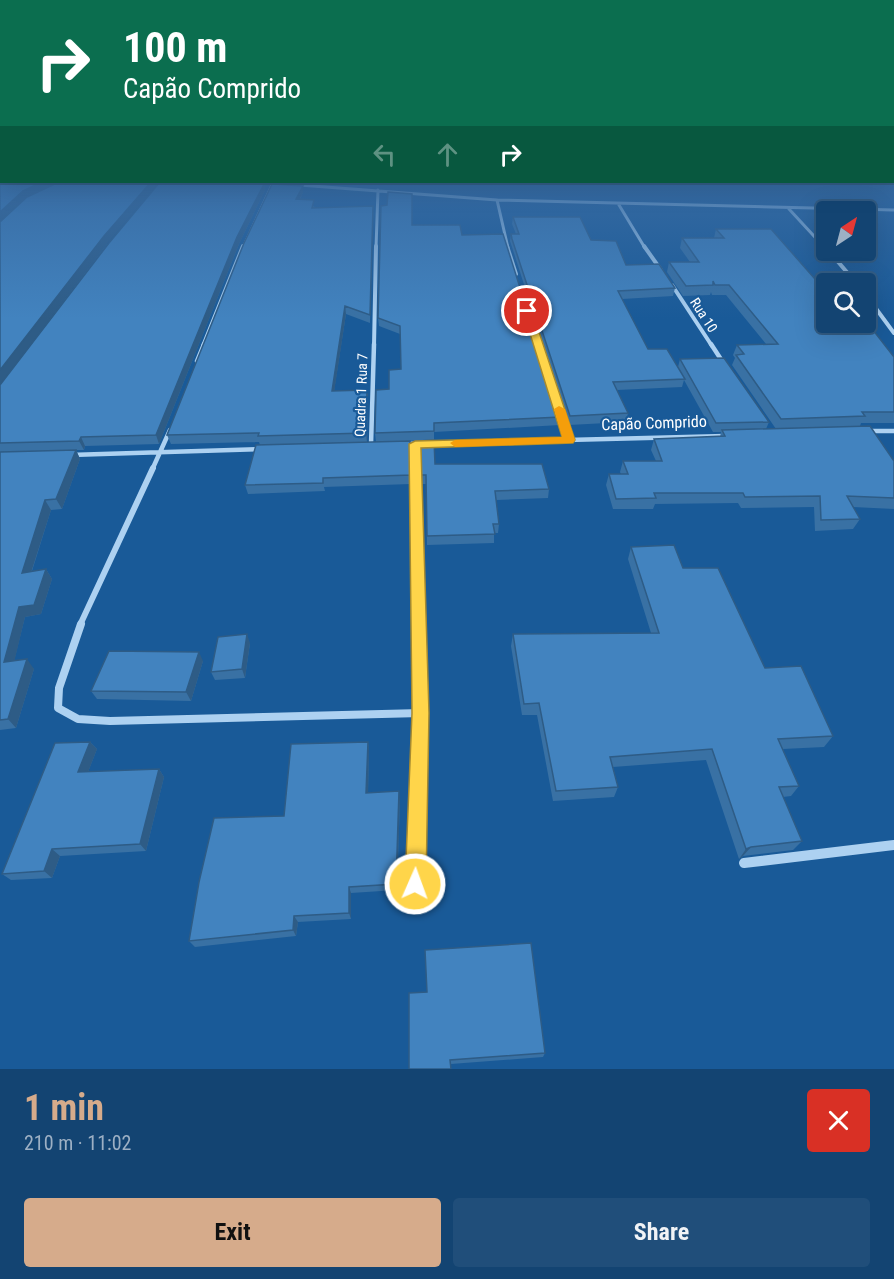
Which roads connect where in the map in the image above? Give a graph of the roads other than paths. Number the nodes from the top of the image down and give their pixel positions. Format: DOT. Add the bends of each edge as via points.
graph roads {
  1 [pos="256,219"];
  2 [pos="377,219"];
  3 [pos="500,219"];
  4 [pos="627,219"];
  5 [pos="798,219"];
  6 [pos="816,238"];
  7 [pos="837,261"];
  8 [pos="663,272"];
  9 [pos="847,273"];
  10 [pos="517,280"];
  11 [pos="669,281"];
  12 [pos="876,309"];
  13 [pos="531,322"];
  14 [pos="894,333"];
  15 [pos="195,365"];
  16 [pos="729,371"];
  17 [pos="174,420"];
  18 [pos="894,430"];
  19 [pos="861,432"];
  20 [pos="728,436"];
  21 [pos="569,440"];
  22 [pos="382,444"];
  23 [pos="393,444"];
  24 [pos="415,444"];
  25 [pos="360,445"];
  26 [pos="371,445"];
  27 [pos="268,448"];
  28 [pos="162,453"];
  29 [pos="66,456"];
  30 [pos="421,713"];
  31 [pos="894,844"];
  32 [pos="744,863"];
  33 [pos="415,905"];
  1 -- 15 [label="street"];
  2 -- 26 [label="street, Quadra 1 Rua 7"];
  3 -- 10 [label="street"];
  4 -- 8 [label="street"];
  5 -- 6 [label="street"];
  7 -- 9 [label="street"];
  11 -- 16 [label="street, Rua 10"];
  12 -- 14 [label="street"];
  13 -- 21 [label="street"];
  17 -- 28 [label="street"];
  18 -- 19 [label="street"];
  20 -- 21 [label="street, Capão Comprido"];
  21 -- 24 [label="street, Capão Comprido"];
  22 -- 26 [label="street"];
  23 -- 24 [label="street, Capão Comprido"];
  24 -- 30 [label="street"];
  25 -- 26 [label="street, Quadra 1 Rua 7"];
  27 -- 28 [label="street"];
  28 -- 29 [label="street"];
  28 -- 30 [label="street" via="69,649 55,700 58,708 78,719 111,721"];
  30 -- 33 [label="street"];
  31 -- 32 [label="street"];
}
